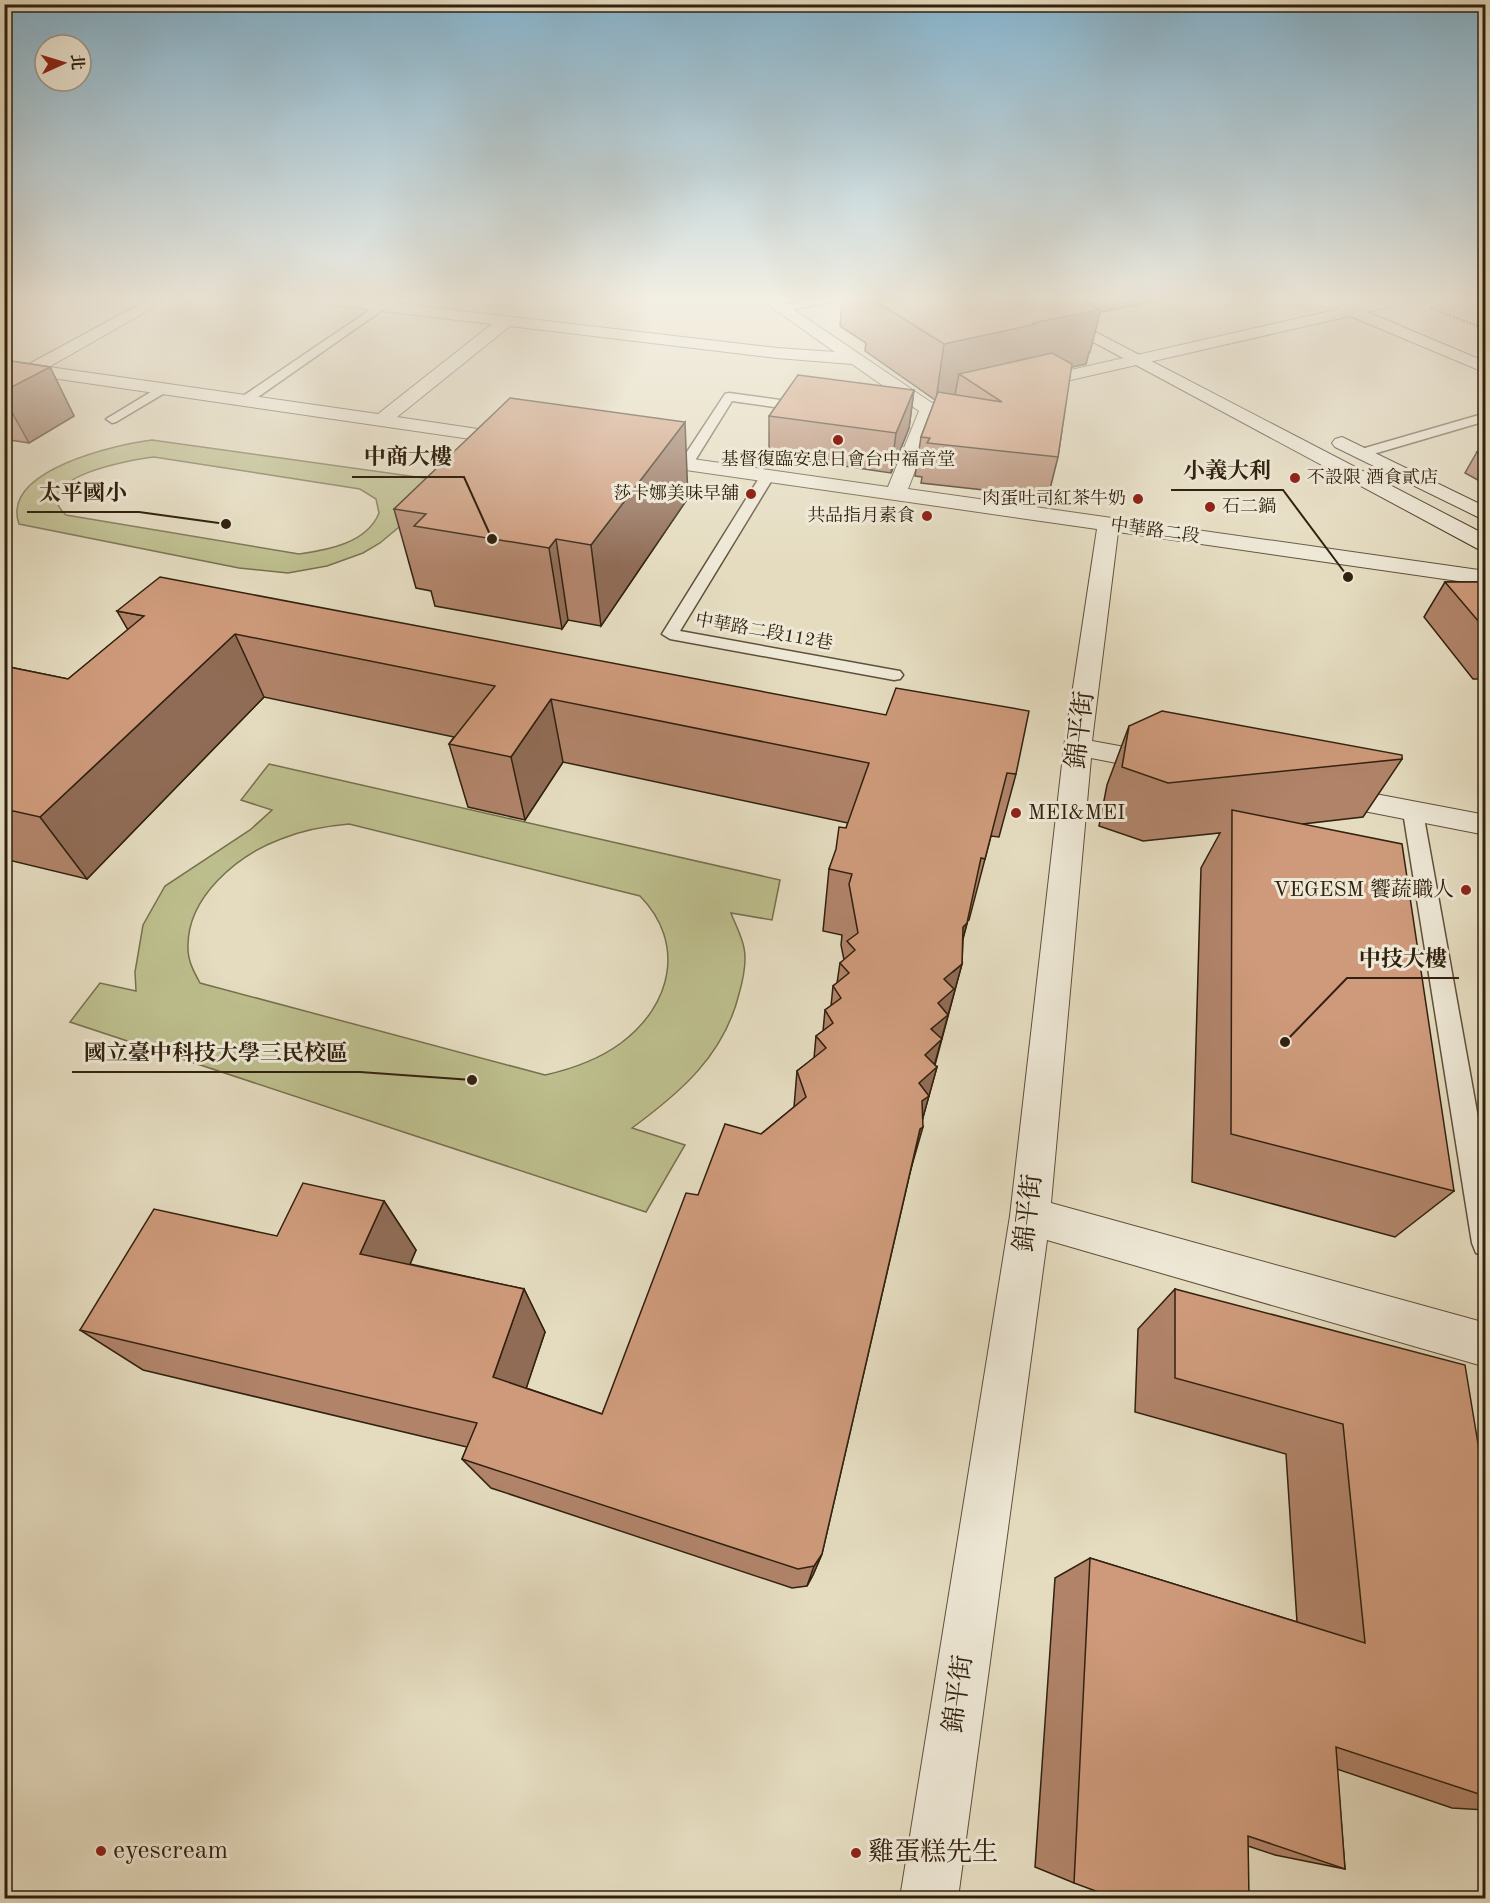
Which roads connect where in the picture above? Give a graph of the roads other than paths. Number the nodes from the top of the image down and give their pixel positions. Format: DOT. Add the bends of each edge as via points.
graph roads {
  1 [pos="164,388"];
  2 [pos="263,388"];
  3 [pos="422,388"];
  4 [pos="887,388"];
  5 [pos="1016,388"];
  6 [pos="1190,388"];
  7 [pos="244,401"];
  8 [pos="820,410"];
  9 [pos="1485,417"];
  10 [pos="921,418"];
  11 [pos="112,419"];
  12 [pos="381,421"];
  13 [pos="1322,432"];
  14 [pos="533,442"];
  15 [pos="1363,453"];
  16 [pos="627,455"];
  17 [pos="686,464"];
  18 [pos="768,475"];
  19 [pos="896,493"];
  20 [pos="1485,515"];
  21 [pos="1108,525"];
  22 [pos="1485,544"];
  23 [pos="1485,578"];
  24 [pos="894,675"];
  25 [pos="1078,747"];
  26 [pos="1194,769"];
  27 [pos="1298,789"];
  28 [pos="1413,812"];
  29 [pos="1485,825"];
  30 [pos="1030,1216"];
  31 [pos="1485,1243"];
  32 [pos="1485,1345"];
  33 [pos="929,1899"];
  1 -- 7 [label="street"];
  1 -- 11 [label="lane"];
  2 -- 7 [label="lane"];
  3 -- 12 [label="street"];
  4 -- 10 [label="street"];
  5 -- 10 [label="street"];
  6 -- 22 [label="street"];
  7 -- 12 [label="street"];
  8 -- 17 [label="lane" via="729,397"];
  9 -- 15 [label="lane"];
  10 -- 19 [label="street"];
  12 -- 14 [label="street"];
  13 -- 15 [label="street"];
  15 -- 20 [label="street"];
  16 -- 17 [label="street, 中華路二段"];
  17 -- 18 [label="street, 中華路二段"];
  18 -- 19 [label="street, 中華路二段"];
  18 -- 24 [label="lane, 中華路二段112巷" via="670,634"];
  19 -- 21 [label="street, 中華路二段"];
  21 -- 23 [label="street, 中華路二段"];
  21 -- 25 [label="street, 錦平街"];
  25 -- 26 [label="street"];
  25 -- 30 [label="street, 錦平街"];
  27 -- 28 [label="street"];
  28 -- 29 [label="street"];
  28 -- 31 [label="lane"];
  30 -- 32 [label="street"];
  30 -- 33 [label="street, 錦平街"];
}
